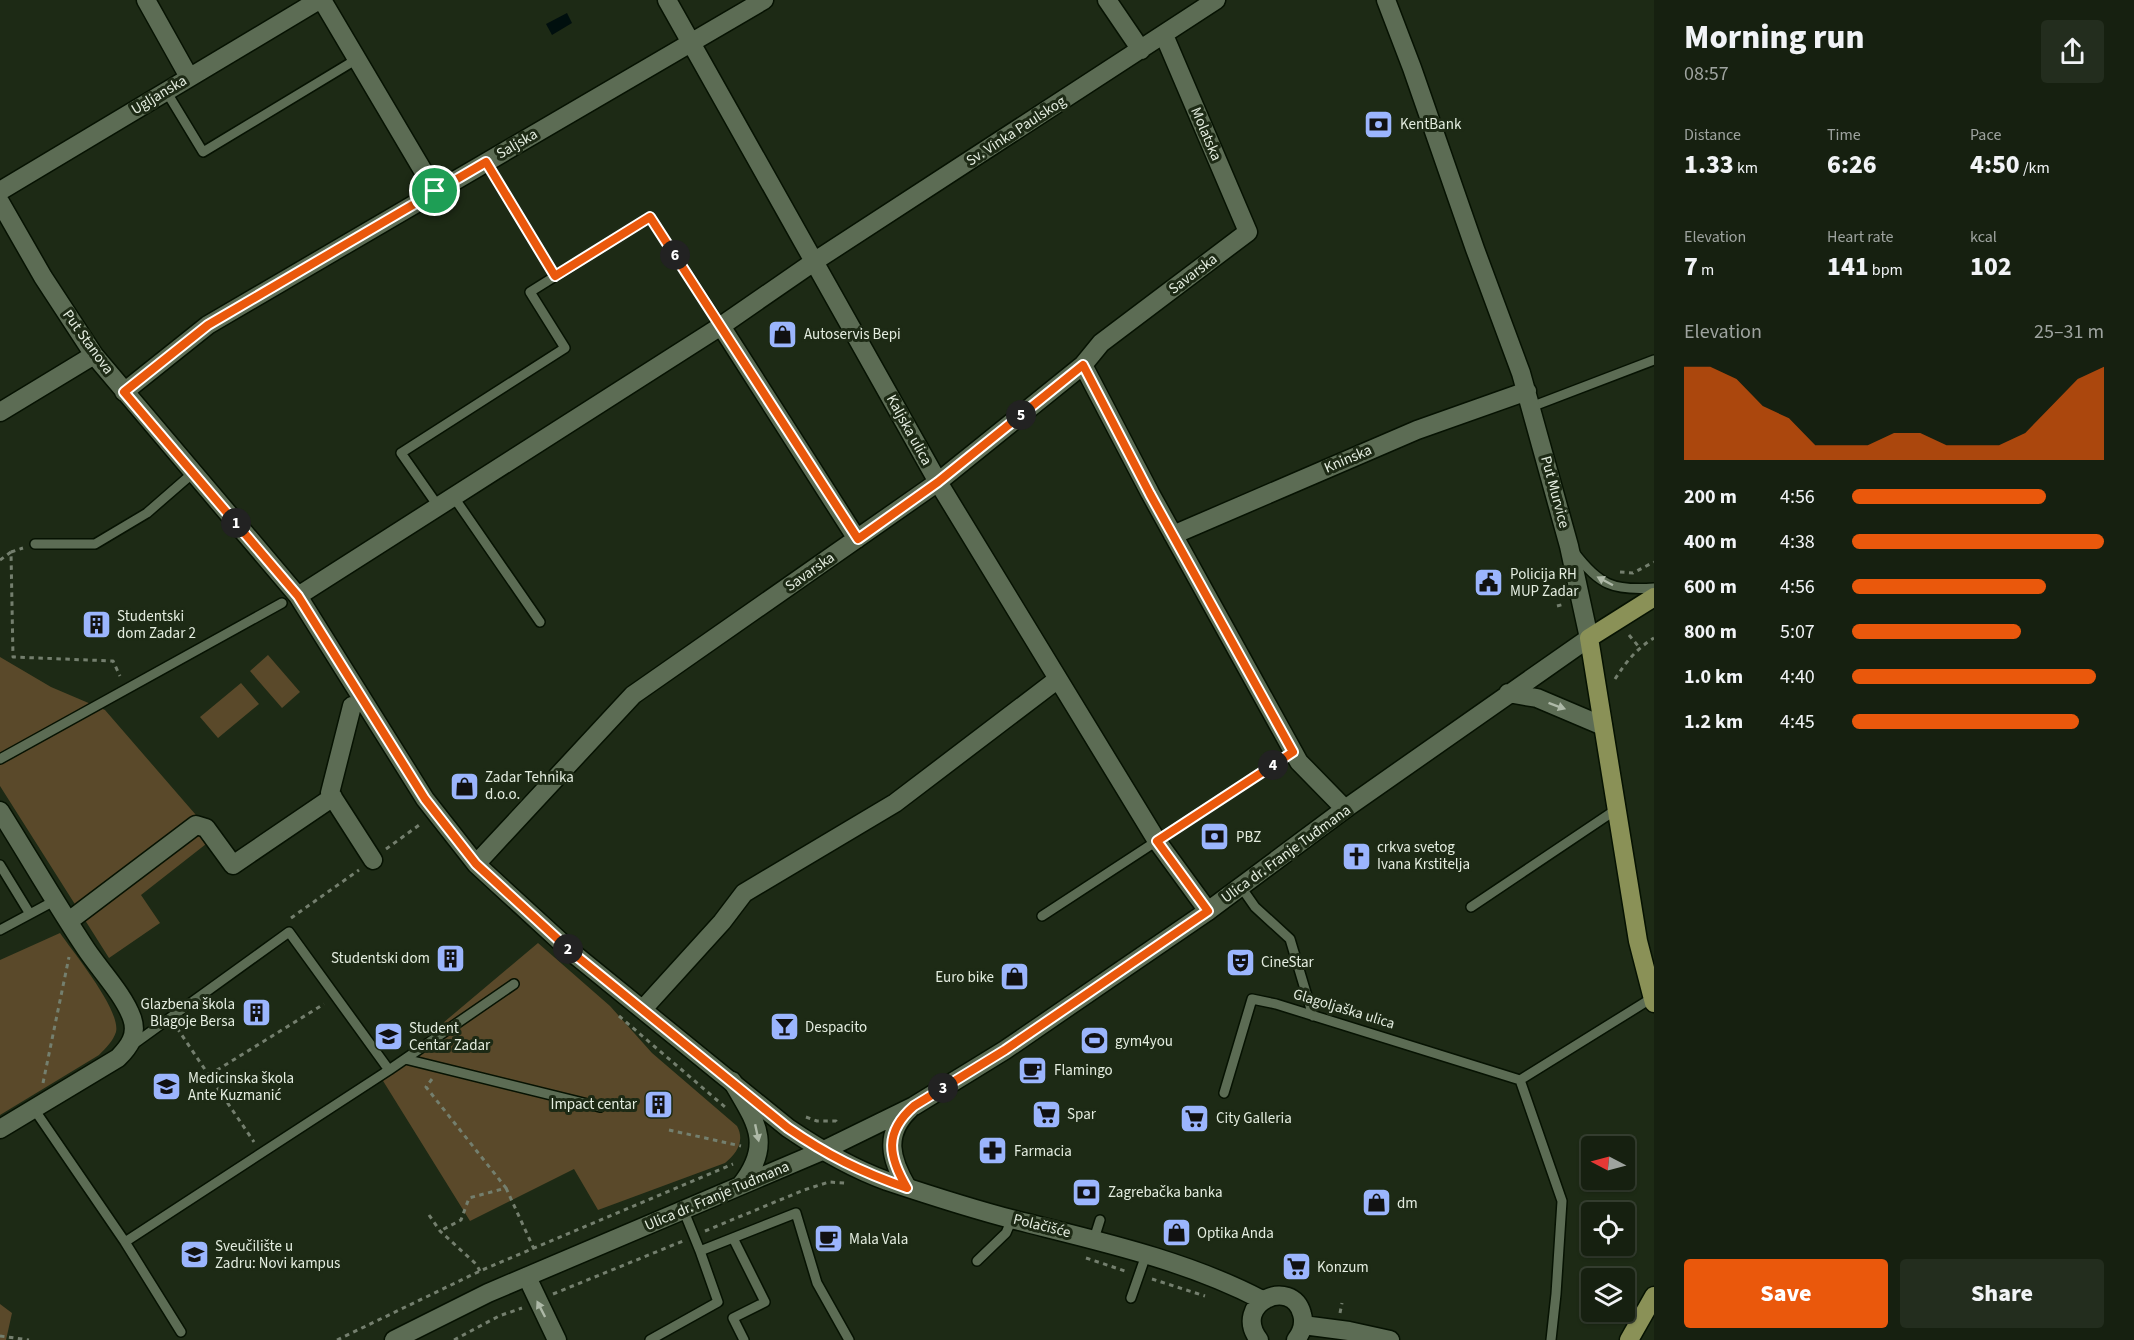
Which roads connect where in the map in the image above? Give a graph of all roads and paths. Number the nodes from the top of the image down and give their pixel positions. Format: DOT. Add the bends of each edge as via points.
graph roads {
  1 [pos="146,0"];
  2 [pos="321,0"];
  3 [pos="667,0"];
  4 [pos="764,0"];
  5 [pos="1107,0"];
  6 [pos="1216,0"];
  7 [pos="1386,0"];
  8 [pos="1164,35"];
  9 [pos="692,42"];
  10 [pos="1141,50"];
  11 [pos="357,59"];
  12 [pos="189,77"];
  13 [pos="166,91"];
  14 [pos="486,162"];
  15 [pos="0,191"];
  16 [pos="435,191"];
  17 [pos="0,202"];
  18 [pos="1248,232"];
  19 [pos="815,261"];
  20 [pos="555,276"];
  21 [pos="721,326"];
  22 [pos="94,355"];
  23 [pos="1654,360"];
  24 [pos="1083,365"];
  25 [pos="124,392"];
  26 [pos="1529,399"];
  27 [pos="0,412"];
  28 [pos="193,473"];
  29 [pos="938,482"];
  30 [pos="453,496"];
  31 [pos="438,506"];
  32 [pos="1173,535"];
  33 [pos="858,539"];
  34 [pos="35,544"];
  35 [pos="1569,546"];
  36 [pos="0,560"];
  37 [pos="1654,562"];
  38 [pos="1610,571"];
  39 [pos="1654,588"];
  40 [pos="1654,597"];
  41 [pos="290,600"];
  42 [pos="540,622"];
  43 [pos="1589,638"];
  44 [pos="1654,638"];
  45 [pos="1058,679"];
  46 [pos="1613,682"];
  47 [pos="126,689"];
  48 [pos="1508,693"];
  49 [pos="352,706"];
  50 [pos="1603,726"];
  51 [pos="1293,752"];
  52 [pos="0,759"];
  53 [pos="333,797"];
  54 [pos="1346,809"];
  55 [pos="1617,809"];
  56 [pos="0,812"];
  57 [pos="1157,841"];
  58 [pos="372,860"];
  59 [pos="476,864"];
  60 [pos="0,865"];
  61 [pos="1241,887"];
  62 [pos="56,900"];
  63 [pos="1471,907"];
  64 [pos="1208,911"];
  65 [pos="30,914"];
  66 [pos="1042,916"];
  67 [pos="72,926"];
  68 [pos="0,930"];
  69 [pos="514,984"];
  70 [pos="335,996"];
  71 [pos="1653,1000"];
  72 [pos="611,1009"];
  73 [pos="643,1009"];
  74 [pos="1313,1016"];
  75 [pos="170,1018"];
  76 [pos="127,1049"];
  77 [pos="405,1059"];
  78 [pos="440,1067"];
  79 [pos="389,1070"];
  80 [pos="209,1076"];
  81 [pos="1520,1080"];
  82 [pos="732,1082"];
  83 [pos="1224,1093"];
  84 [pos="914,1106"];
  85 [pos="38,1107"];
  86 [pos="600,1107"];
  87 [pos="725,1107"];
  88 [pos="796,1113"];
  89 [pos="836,1121"];
  90 [pos="0,1129"];
  91 [pos="669,1130"];
  92 [pos="745,1140"];
  93 [pos="744,1147"];
  94 [pos="822,1151"];
  95 [pos="261,1153"];
  96 [pos="852,1184"];
  97 [pos="741,1185"];
  98 [pos="506,1188"];
  99 [pos="907,1188"];
  100 [pos="683,1209"];
  101 [pos="429,1215"];
  102 [pos="1012,1219"];
  103 [pos="1100,1220"];
  104 [pos="440,1230"];
  105 [pos="705,1231"];
  106 [pos="733,1238"];
  107 [pos="1094,1239"];
  108 [pos="683,1240"];
  109 [pos="125,1242"];
  110 [pos="534,1249"];
  111 [pos="700,1251"];
  112 [pos="1146,1255"];
  113 [pos="976,1261"];
  114 [pos="480,1272"];
  115 [pos="526,1277"];
  116 [pos="556,1293"];
  117 [pos="1654,1296"];
  118 [pos="1131,1298"];
  119 [pos="1262,1300"];
  120 [pos="519,1311"];
  121 [pos="181,1332"];
  122 [pos="1300,1332"];
  123 [pos="0,1336"];
  124 [pos="29,1340"];
  125 [pos="337,1340"];
  126 [pos="394,1340"];
  127 [pos="454,1340"];
  128 [pos="557,1340"];
  129 [pos="650,1340"];
  130 [pos="744,1340"];
  131 [pos="849,1340"];
  132 [pos="1259,1340"];
  133 [pos="1390,1340"];
  134 [pos="1551,1340"];
  135 [pos="1629,1340"];
  1 -- 12 [label="street"];
  2 -- 11 [label="street"];
  2 -- 12 [label="street, Ugljanska"];
  3 -- 9 [label="street, Kaljska ulica"];
  4 -- 9 [label="street, Saljska"];
  5 -- 10 [label="street"];
  6 -- 8 [label="street, Sv. Vinka Paulskog"];
  7 -- 26 [label="street, Put Murvice"];
  8 -- 10 [label="street, Sv. Vinka Paulskog"];
  8 -- 18 [label="street, Molatska"];
  9 -- 14 [label="street, Saljska"];
  9 -- 19 [label="street, Kaljska ulica"];
  10 -- 19 [label="street, Sv. Vinka Paulskog"];
  11 -- 13 [label="lane" via="203,152"];
  11 -- 16 [label="street"];
  12 -- 13 [label="street, Ugljanska"];
  13 -- 15 [label="street, Ugljanska"];
  14 -- 16 [label="street, Saljska"];
  14 -- 20 [label="lane"];
  16 -- 25 [label="street, Saljska" via="208,325"];
  17 -- 22 [label="street, Put Stanova"];
  18 -- 24 [label="street, Savarska" via="1101,343"];
  19 -- 21 [label="street, Sv. Vinka Paulskog"];
  19 -- 29 [label="street, Kaljska ulica"];
  20 -- 21 [label="lane" via="650,217"];
  20 -- 31 [label="lane" via="530,292 565,348 401,453"];
  21 -- 30 [label="street, Sv. Vinka Paulskog"];
  21 -- 33 [label="street"];
  22 -- 25 [label="street, Put Stanova"];
  22 -- 27 [label="street"];
  23 -- 26 [label="lane"];
  24 -- 29 [label="street, Savarska"];
  24 -- 32 [label="street"];
  25 -- 28 [label="street, Put Stanova"];
  26 -- 32 [label="street, Kninska" via="1417,430"];
  26 -- 35 [label="street, Put Murvice"];
  28 -- 34 [label="lane" via="147,513 95,544"];
  28 -- 41 [label="street, Put Stanova"];
  29 -- 33 [label="street, Savarska"];
  29 -- 45 [label="street, Kaljska ulica"];
  30 -- 31 [label="street, Sv. Vinka Paulskog"];
  30 -- 42 [label="lane"];
  31 -- 41 [label="street, Sv. Vinka Paulskog"];
  32 -- 51 [label="street"];
  33 -- 59 [label="street, Savarska" via="633,695"];
  39 -- 35 [label="lane, one-way" via="1612,586 1590,573"];
  35 -- 43 [label="street, Put Murvice"];
  36 -- 47 [label="path" via="11,552 13,657 113,661"];
  37 -- 38 [label="path" via="1633,573"];
  40 -- 43 [label="main road"];
  41 -- 47 [label="lane"];
  41 -- 59 [label="street, Put Stanova" via="425,799"];
  43 -- 48 [label="street, Ulica dr. Franje Tuđmana"];
  43 -- 50 [label="main road, Put Murvice"];
  44 -- 46 [label="path" via="1639,647"];
  45 -- 57 [label="street, Kaljska ulica"];
  45 -- 73 [label="street" via="895,803 744,893"];
  47 -- 52 [label="lane"];
  48 -- 50 [label="street, one-way" via="1564,708"];
  48 -- 54 [label="street, Ulica dr. Franje Tuđmana"];
  49 -- 53 [label="street" via="330,793"];
  50 -- 55 [label="main road, Put Murvice"];
  51 -- 54 [label="street"];
  51 -- 57 [label="lane"];
  53 -- 58 [label="street"];
  53 -- 67 [label="street" via="233,866 206,828 196,825"];
  54 -- 61 [label="street, Ulica dr. Franje Tuđmana"];
  55 -- 63 [label="lane"];
  55 -- 71 [label="main road, Put Murvice" via="1638,941"];
  56 -- 62 [label="street"];
  57 -- 64 [label="street, Kaljska ulica"];
  57 -- 66 [label="lane"];
  59 -- 73 [label="street, Put Stanova" via="574,954"];
  60 -- 65 [label="lane"];
  61 -- 64 [label="street, Ulica dr. Franje Tuđmana"];
  61 -- 74 [label="lane" via="1255,907 1290,939"];
  62 -- 65 [label="lane"];
  62 -- 67 [label="street"];
  64 -- 84 [label="street, Ulica dr. Franje Tuđmana" via="1005,1050"];
  65 -- 68 [label="lane"];
  67 -- 76 [label="street" via="132,1019 134,1035"];
  67 -- 85 [label="path" via="57,1025"];
  69 -- 77 [label="lane"];
  70 -- 75 [label="lane" via="289,932"];
  70 -- 79 [label="lane"];
  70 -- 80 [label="path"];
  71 -- 81 [label="lane"];
  72 -- 87 [label="path"];
  73 -- 82 [label="street, Put Stanova"];
  74 -- 81 [label="lane, Glagoljaška ulica"];
  74 -- 83 [label="lane, Glagoljaška ulica" via="1252,999"];
  75 -- 76 [label="lane"];
  75 -- 80 [label="path"];
  76 -- 85 [label="street"];
  77 -- 78 [label="lane"];
  77 -- 79 [label="lane"];
  78 -- 86 [label="lane"];
  78 -- 98 [label="path" via="426,1087"];
  79 -- 95 [label="lane"];
  80 -- 95 [label="path"];
  81 -- 134 [label="lane" via="1562,1201"];
  82 -- 94 [label="street, Put Stanova"];
  82 -- 97 [label="street, one-way" via="758,1132 757,1158"];
  84 -- 94 [label="street, Ulica dr. Franje Tuđmana"];
  84 -- 99 [label="street" via="902,1117 892,1147 895,1168"];
  85 -- 90 [label="street"];
  85 -- 109 [label="lane"];
  88 -- 89 [label="path" via="817,1121"];
  91 -- 93 [label="path"];
  92 -- 93 [label="path"];
  93 -- 110 [label="path" via="733,1164"];
  94 -- 97 [label="street, Ulica dr. Franje Tuđmana"];
  94 -- 99 [label="street, Polačišće"];
  95 -- 109 [label="lane"];
  96 -- 105 [label="path" via="829,1182"];
  97 -- 100 [label="street, Ulica dr. Franje Tuđmana"];
  98 -- 104 [label="path" via="469,1198 460,1220"];
  98 -- 110 [label="path"];
  99 -- 102 [label="street, Polačišće"];
  100 -- 111 [label="lane"];
  100 -- 115 [label="street, Ulica dr. Franje Tuđmana"];
  101 -- 104 [label="path"];
  102 -- 107 [label="street, Polačišće"];
  102 -- 113 [label="lane" via="1006,1233"];
  103 -- 107 [label="lane"];
  104 -- 114 [label="path"];
  106 -- 111 [label="lane"];
  106 -- 130 [label="lane" via="765,1302 733,1318"];
  106 -- 131 [label="lane" via="796,1213 817,1283"];
  107 -- 112 [label="street, Polačišće"];
  108 -- 116 [label="path"];
  109 -- 121 [label="lane"];
  110 -- 114 [label="path"];
  111 -- 129 [label="lane" via="718,1302"];
  112 -- 118 [label="lane"];
  112 -- 119 [label="street, Polačišće" via="1240,1288"];
  114 -- 125 [label="path"];
  115 -- 126 [label="street, Ulica dr. Franje Tuđmana"];
  128 -- 115 [label="street, one-way"];
  117 -- 135 [label="main road"];
  119 -- 122 [label="street, Polačišće" via="1279,1295 1295,1302 1300,1308"];
  119 -- 132 [label="street" via="1251,1323"];
  120 -- 127 [label="path" via="499,1316"];
  122 -- 133 [label="street, Polačišće" via="1349,1331"];
  123 -- 124 [label="path"];
}
